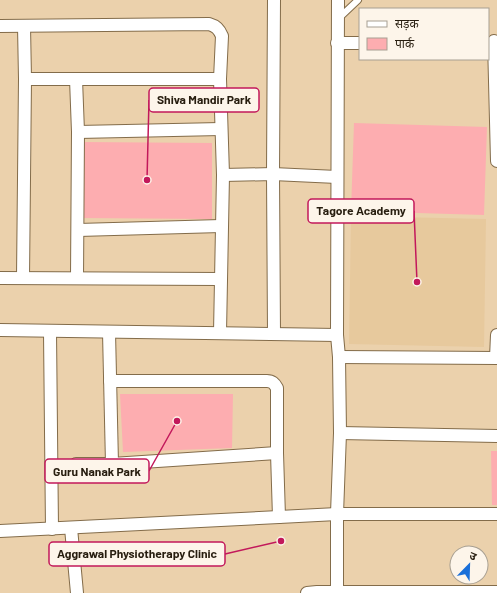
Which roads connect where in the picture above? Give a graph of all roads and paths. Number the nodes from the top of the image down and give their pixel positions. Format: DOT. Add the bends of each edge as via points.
graph roads {
  1 [pos="274,0"];
  2 [pos="338,0"];
  3 [pos="358,0"];
  4 [pos="337,19"];
  5 [pos="0,26"];
  6 [pos="24,26"];
  7 [pos="493,41"];
  8 [pos="337,43"];
  9 [pos="359,43"];
  10 [pos="25,79"];
  11 [pos="76,79"];
  12 [pos="220,79"];
  13 [pos="221,128"];
  14 [pos="78,132"];
  15 [pos="497,161"];
  16 [pos="273,174"];
  17 [pos="223,175"];
  18 [pos="337,177"];
  19 [pos="221,226"];
  20 [pos="78,230"];
  21 [pos="0,278"];
  22 [pos="23,278"];
  23 [pos="77,278"];
  24 [pos="221,280"];
  25 [pos="0,330"];
  26 [pos="50,332"];
  27 [pos="108,332"];
  28 [pos="220,333"];
  29 [pos="274,333"];
  30 [pos="337,335"];
  31 [pos="497,335"];
  32 [pos="339,357"];
  33 [pos="497,358"];
  34 [pos="110,381"];
  35 [pos="340,433"];
  36 [pos="497,436"];
  37 [pos="277,453"];
  38 [pos="76,464"];
  39 [pos="112,464"];
  40 [pos="337,514"];
  41 [pos="497,514"];
  42 [pos="279,517"];
  43 [pos="71,528"];
  44 [pos="52,529"];
  45 [pos="0,531"];
  46 [pos="497,592"];
  47 [pos="77,593"];
  48 [pos="307,593"];
  49 [pos="337,593"];
  1 -- 16 [label="street"];
  2 -- 4 [label="street"];
  3 -- 4 [label="lane"];
  4 -- 8 [label="street"];
  5 -- 6 [label="street"];
  6 -- 10 [label="street"];
  6 -- 12 [label="street" via="209,24 219,29 222,36"];
  7 -- 15 [label="street"];
  8 -- 9 [label="street"];
  8 -- 18 [label="street"];
  10 -- 11 [label="street"];
  10 -- 22 [label="street"];
  11 -- 12 [label="street"];
  11 -- 14 [label="street"];
  12 -- 13 [label="street"];
  13 -- 14 [label="street"];
  13 -- 17 [label="street"];
  14 -- 20 [label="street"];
  16 -- 17 [label="street"];
  16 -- 18 [label="street"];
  16 -- 29 [label="street"];
  17 -- 19 [label="street"];
  18 -- 30 [label="street"];
  19 -- 20 [label="street"];
  19 -- 24 [label="street"];
  20 -- 23 [label="street"];
  21 -- 22 [label="street"];
  22 -- 23 [label="street"];
  23 -- 24 [label="street"];
  24 -- 28 [label="street"];
  25 -- 26 [label="street"];
  26 -- 27 [label="street"];
  26 -- 44 [label="street"];
  27 -- 28 [label="street"];
  27 -- 34 [label="street"];
  28 -- 29 [label="street"];
  29 -- 30 [label="street"];
  30 -- 32 [label="street"];
  31 -- 33 [label="street"];
  32 -- 33 [label="street"];
  32 -- 35 [label="street"];
  34 -- 37 [label="street" via="270,381 276,388"];
  34 -- 39 [label="street"];
  35 -- 36 [label="street"];
  35 -- 40 [label="street"];
  37 -- 39 [label="street"];
  37 -- 42 [label="street"];
  38 -- 39 [label="street"];
  40 -- 41 [label="street"];
  40 -- 42 [label="street"];
  40 -- 49 [label="street"];
  42 -- 43 [label="street"];
  43 -- 44 [label="street"];
  43 -- 47 [label="street"];
  44 -- 45 [label="street"];
  46 -- 49 [label="street"];
  48 -- 49 [label="street"];
}
